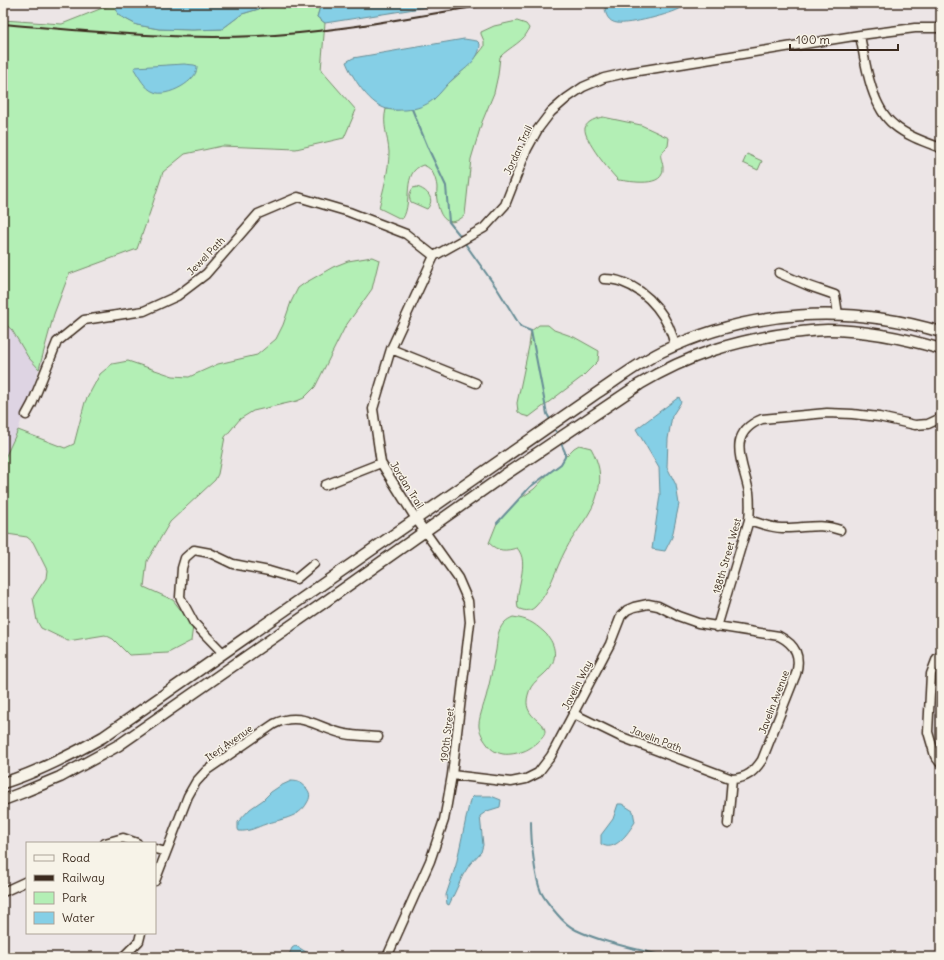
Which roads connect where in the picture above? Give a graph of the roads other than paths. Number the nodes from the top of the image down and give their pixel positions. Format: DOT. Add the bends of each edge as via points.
graph roads {
  1 [pos="941,28"];
  2 [pos="860,35"];
  3 [pos="941,148"];
  4 [pos="434,256"];
  5 [pos="779,273"];
  6 [pos="604,279"];
  7 [pos="838,314"];
  8 [pos="941,332"];
  9 [pos="675,346"];
  10 [pos="941,348"];
  11 [pos="391,349"];
  12 [pos="476,383"];
  13 [pos="26,415"];
  14 [pos="941,418"];
  15 [pos="381,463"];
  16 [pos="325,485"];
  17 [pos="416,519"];
  18 [pos="749,520"];
  19 [pos="840,530"];
  20 [pos="425,531"];
  21 [pos="314,564"];
  22 [pos="717,627"];
  23 [pos="223,653"];
  24 [pos="941,656"];
  25 [pos="574,714"];
  26 [pos="378,737"];
  27 [pos="941,764"];
  28 [pos="452,774"];
  29 [pos="732,779"];
  30 [pos="3,783"];
  31 [pos="3,800"];
  32 [pos="728,824"];
  33 [pos="109,842"];
  34 [pos="134,842"];
  35 [pos="156,849"];
  36 [pos="166,852"];
  37 [pos="156,878"];
  38 [pos="26,881"];
  39 [pos="3,892"];
  40 [pos="142,934"];
  41 [pos="123,957"];
  42 [pos="387,957"];
  1 -- 2 [label="street, Jordan Trail" via="915,28"];
  2 -- 3 [label="street" via="867,73 880,111 894,125 915,138"];
  2 -- 4 [label="street, Jordan Trail" via="626,73 604,78 583,87 551,112 538,129 527,149 505,205 484,228"];
  4 -- 11 [label="street, Jordan Trail"];
  4 -- 13 [label="street, Jewel Path" via="406,234 349,212 298,197 258,214 206,274 178,296 144,311 84,320 57,342"];
  5 -- 7 [label="street" via="835,295"];
  6 -- 9 [label="street" via="621,281 649,298 664,317"];
  7 -- 8 [label="main road" via="889,320"];
  7 -- 9 [label="main road" via="758,320 724,328"];
  9 -- 17 [label="main road" via="597,393"];
  10 -- 20 [label="main road" via="908,339 827,330 764,336 705,352 661,371 640,384"];
  11 -- 12 [label="street"];
  11 -- 15 [label="street, Jordan Trail" via="373,409"];
  14 -- 18 [label="street, 188th Street West" via="928,424 915,425 865,415 827,413 762,419 753,423 740,437 739,446 749,492"];
  15 -- 16 [label="street"];
  15 -- 17 [label="street, Jordan Trail"];
  17 -- 20 [label="street, 190th Street"];
  17 -- 23 [label="main road"];
  18 -- 19 [label="street" via="781,528 829,526"];
  18 -- 22 [label="street, 188th Street West"];
  20 -- 28 [label="street, 190th Street" via="458,578 466,594 469,608 470,622"];
  20 -- 31 [label="main road" via="119,744 60,777"];
  21 -- 23 [label="street" via="296,579 233,564 210,553 194,550 186,558 182,568 180,597 194,623"];
  22 -- 25 [label="street, Javelin Way" via="648,604 627,610 621,616 610,644"];
  22 -- 29 [label="street, Javelin Avenue" via="780,636 790,642 798,661 796,674 762,760 749,775"];
  23 -- 30 [label="main road" via="103,737 41,769"];
  24 -- 27 [label="street" via="937,658 931,674 928,732 935,756"];
  25 -- 28 [label="street, Javelin Way" via="547,763 538,773 526,779 503,782"];
  25 -- 29 [label="street, Javelin Path" via="619,736"];
  26 -- 36 [label="street, Iteri Avenue" via="345,734 298,718 281,720 207,770 196,782"];
  28 -- 42 [label="street, 190th Street" via="447,804 435,846"];
  29 -- 32 [label="street"];
  33 -- 34 [label="street" via="123,838"];
  35 -- 36 [label="street"];
  36 -- 37 [label="street, Iteri Avenue"];
  38 -- 39 [label="street"];
  40 -- 41 [label="street" via="139,941"];
}
